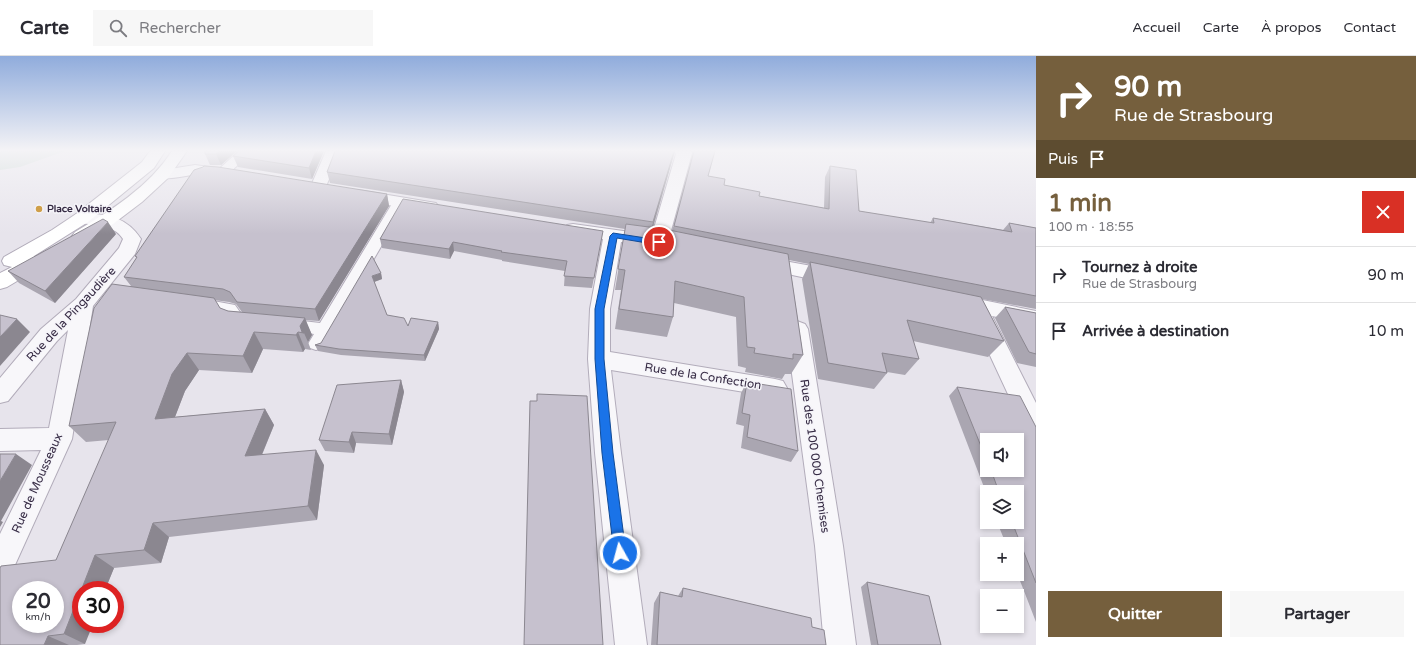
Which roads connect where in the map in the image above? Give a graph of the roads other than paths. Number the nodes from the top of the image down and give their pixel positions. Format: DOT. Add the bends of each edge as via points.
graph roads {
  1 [pos="132,178"];
  2 [pos="158,178"];
  3 [pos="327,178"];
  4 [pos="679,178"];
  5 [pos="400,202"];
  6 [pos="448,209"];
  7 [pos="82,218"];
  8 [pos="105,220"];
  9 [pos="558,227"];
  10 [pos="613,236"];
  11 [pos="743,259"];
  12 [pos="0,267"];
  13 [pos="849,280"];
  14 [pos="0,282"];
  15 [pos="791,289"];
  16 [pos="95,297"];
  17 [pos="939,298"];
  18 [pos="183,302"];
  19 [pos="976,306"];
  20 [pos="1036,318"];
  21 [pos="325,329"];
  22 [pos="316,344"];
  23 [pos="599,359"];
  24 [pos="806,393"];
  25 [pos="0,394"];
  26 [pos="1036,428"];
  27 [pos="59,439"];
  28 [pos="0,440"];
  29 [pos="0,566"];
  30 [pos="631,645"];
  31 [pos="840,645"];
  1 -- 7 [label="main road"];
  2 -- 8 [label="main road"];
  3 -- 5 [label="street" via="324,189"];
  4 -- 10 [label="street" via="667,244"];
  5 -- 6 [label="street"];
  5 -- 21 [label="lane"];
  7 -- 8 [label="street, Rue de la Pingaudière"];
  7 -- 12 [label="main road"];
  8 -- 14 [label="main road"];
  8 -- 16 [label="street, Rue de la Pingaudière" via="129,232 132,239 128,250"];
  9 -- 10 [label="street"];
  10 -- 23 [label="street" via="600,309"];
  11 -- 15 [label="street"];
  13 -- 15 [label="street"];
  15 -- 24 [label="street, Rue des 100 000 Chemises"];
  16 -- 25 [label="street, Rue de la Pingaudière" via="50,335"];
  16 -- 27 [label="street, Rue de Mousseaux"];
  17 -- 19 [label="street"];
  18 -- 21 [label="lane" via="229,308 238,320"];
  19 -- 20 [label="street"];
  19 -- 26 [label="street"];
  21 -- 22 [label="lane"];
  23 -- 24 [label="street, Rue de la Confection"];
  23 -- 30 [label="street"];
  24 -- 31 [label="street, Rue des 100 000 Chemises" via="829,546"];
  27 -- 28 [label="street"];
  27 -- 29 [label="street, Rue de Mousseaux"];
}
